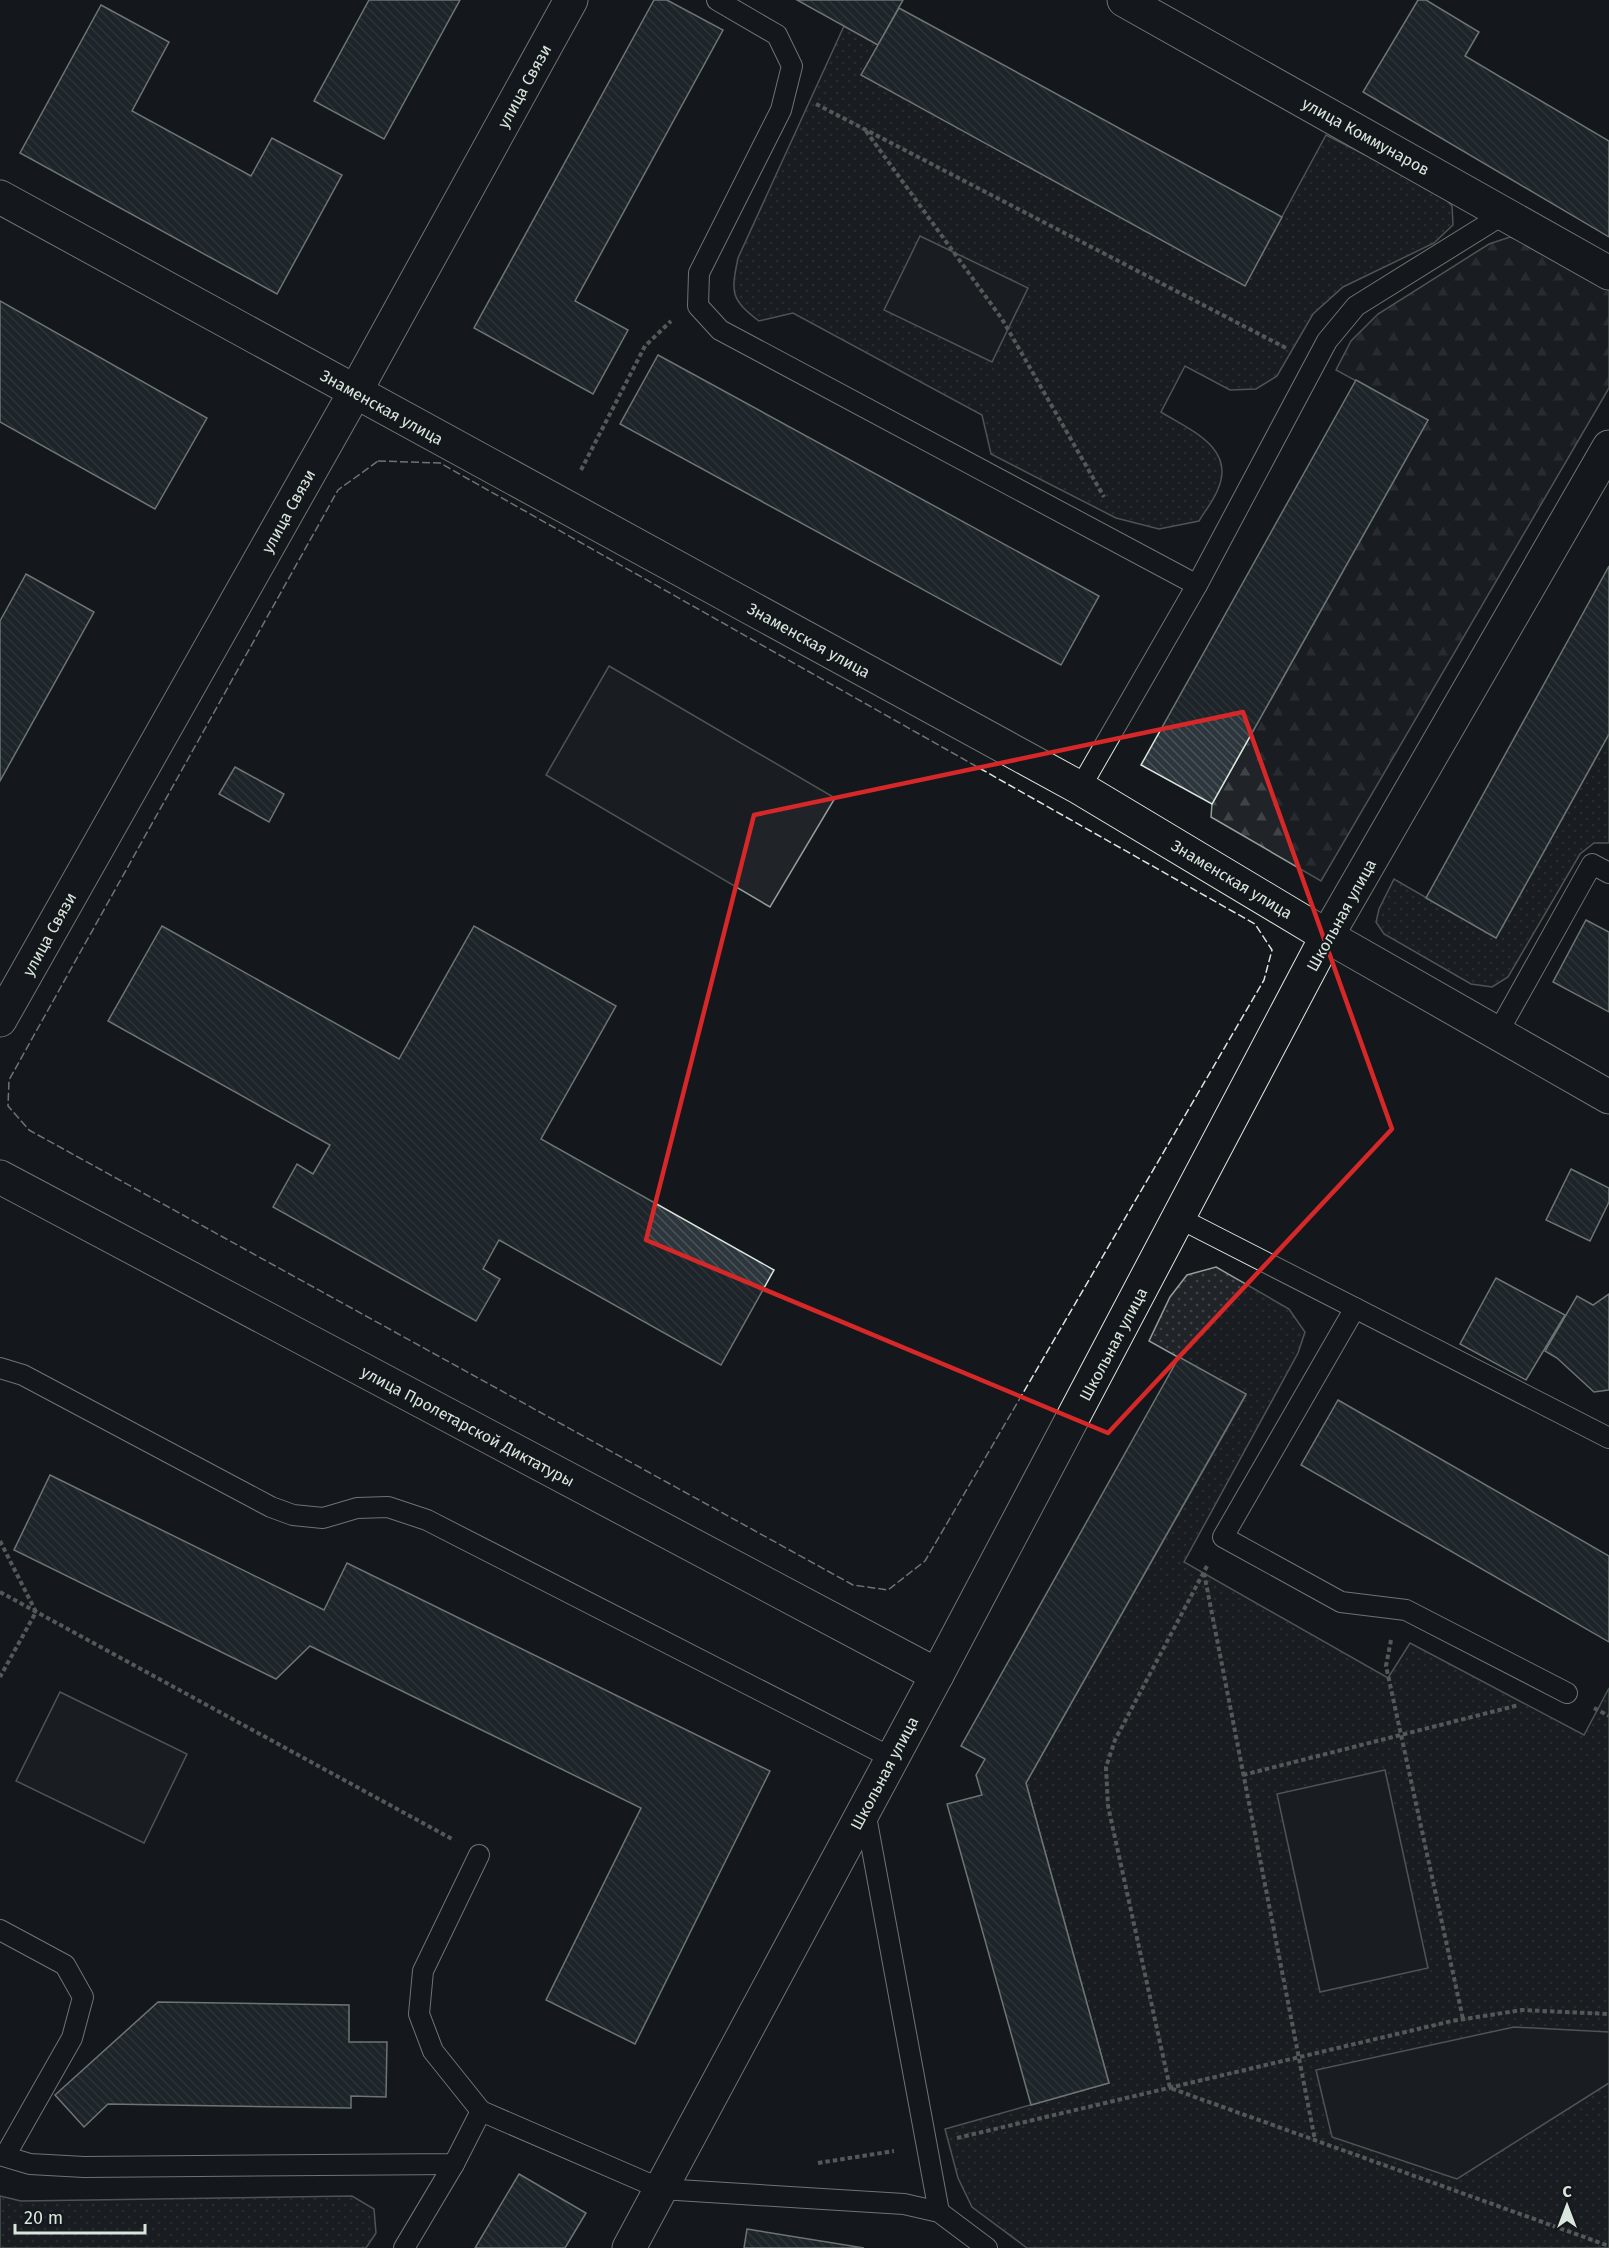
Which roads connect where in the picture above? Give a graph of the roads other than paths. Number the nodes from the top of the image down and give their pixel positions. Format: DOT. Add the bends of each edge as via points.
graph roads {
  1 [pos="571,0"];
  2 [pos="717,0"];
  3 [pos="1124,0"];
  4 [pos="0,197"];
  5 [pos="1504,214"];
  6 [pos="1609,273"];
  7 [pos="355,392"];
  8 [pos="1609,447"];
  9 [pos="1197,585"];
  10 [pos="1080,788"];
  11 [pos="1609,873"];
  12 [pos="1327,936"];
  13 [pos="0,1020"];
  14 [pos="1497,1034"];
  15 [pos="1609,1097"];
  16 [pos="0,1177"];
  17 [pos="1179,1218"];
  18 [pos="1355,1308"];
  19 [pos="0,1368"];
  20 [pos="1609,1438"];
  21 [pos="937,1675"];
  22 [pos="1567,1694"];
  23 [pos="892,1758"];
  24 [pos="864,1810"];
  25 [pos="479,1855"];
  26 [pos="0,1930"];
  27 [pos="481,2111"];
  28 [pos="2,2156"];
  29 [pos="454,2164"];
  30 [pos="661,2189"];
  31 [pos="939,2212"];
  32 [pos="404,2248"];
  33 [pos="629,2248"];
  34 [pos="987,2248"];
  1 -- 7 [label="street, улица Связи"];
  2 -- 9 [label="lane" via="777,35 792,66 781,110 699,273 698,306 720,330"];
  3 -- 5 [label="street, улица Коммунаров"];
  4 -- 7 [label="street, Знаменская улица"];
  5 -- 6 [label="street, улица Коммунаров"];
  5 -- 9 [label="lane" via="1356,306 1327,341"];
  7 -- 10 [label="street, Знаменская улица"];
  7 -- 13 [label="street, улица Связи"];
  8 -- 12 [label="street, Школьная улица"];
  9 -- 10 [label="lane"];
  10 -- 12 [label="street, Знаменская улица"];
  11 -- 14 [label="lane" via="1592,864"];
  12 -- 14 [label="street, Знаменская улица"];
  12 -- 17 [label="street, Школьная улица"];
  14 -- 15 [label="street, Знаменская улица"];
  16 -- 21 [label="street, улица Пролетарской Диктатуры"];
  17 -- 18 [label="lane"];
  17 -- 21 [label="street, Школьная улица"];
  18 -- 20 [label="lane"];
  18 -- 22 [label="lane" via="1223,1537 1341,1602 1406,1610"];
  19 -- 23 [label="lane" via="23,1375 293,1515 323,1518 357,1508 388,1507 426,1520"];
  21 -- 23 [label="street, Школьная улица"];
  23 -- 24 [label="street, Школьная улица"];
  24 -- 30 [label="street, Школьная улица"];
  24 -- 31 [label="lane"];
  25 -- 27 [label="lane" via="423,1971 419,2014 433,2050"];
  26 -- 28 [label="lane" via="65,1965 83,1997 72,2038"];
  27 -- 29 [label="lane"];
  27 -- 30 [label="lane"];
  28 -- 29 [label="lane" via="30,2164 84,2167"];
  29 -- 32 [label="lane"];
  30 -- 31 [label="lane" via="904,2204"];
  30 -- 33 [label="street, Школьная улица"];
  31 -- 34 [label="lane"];
}
